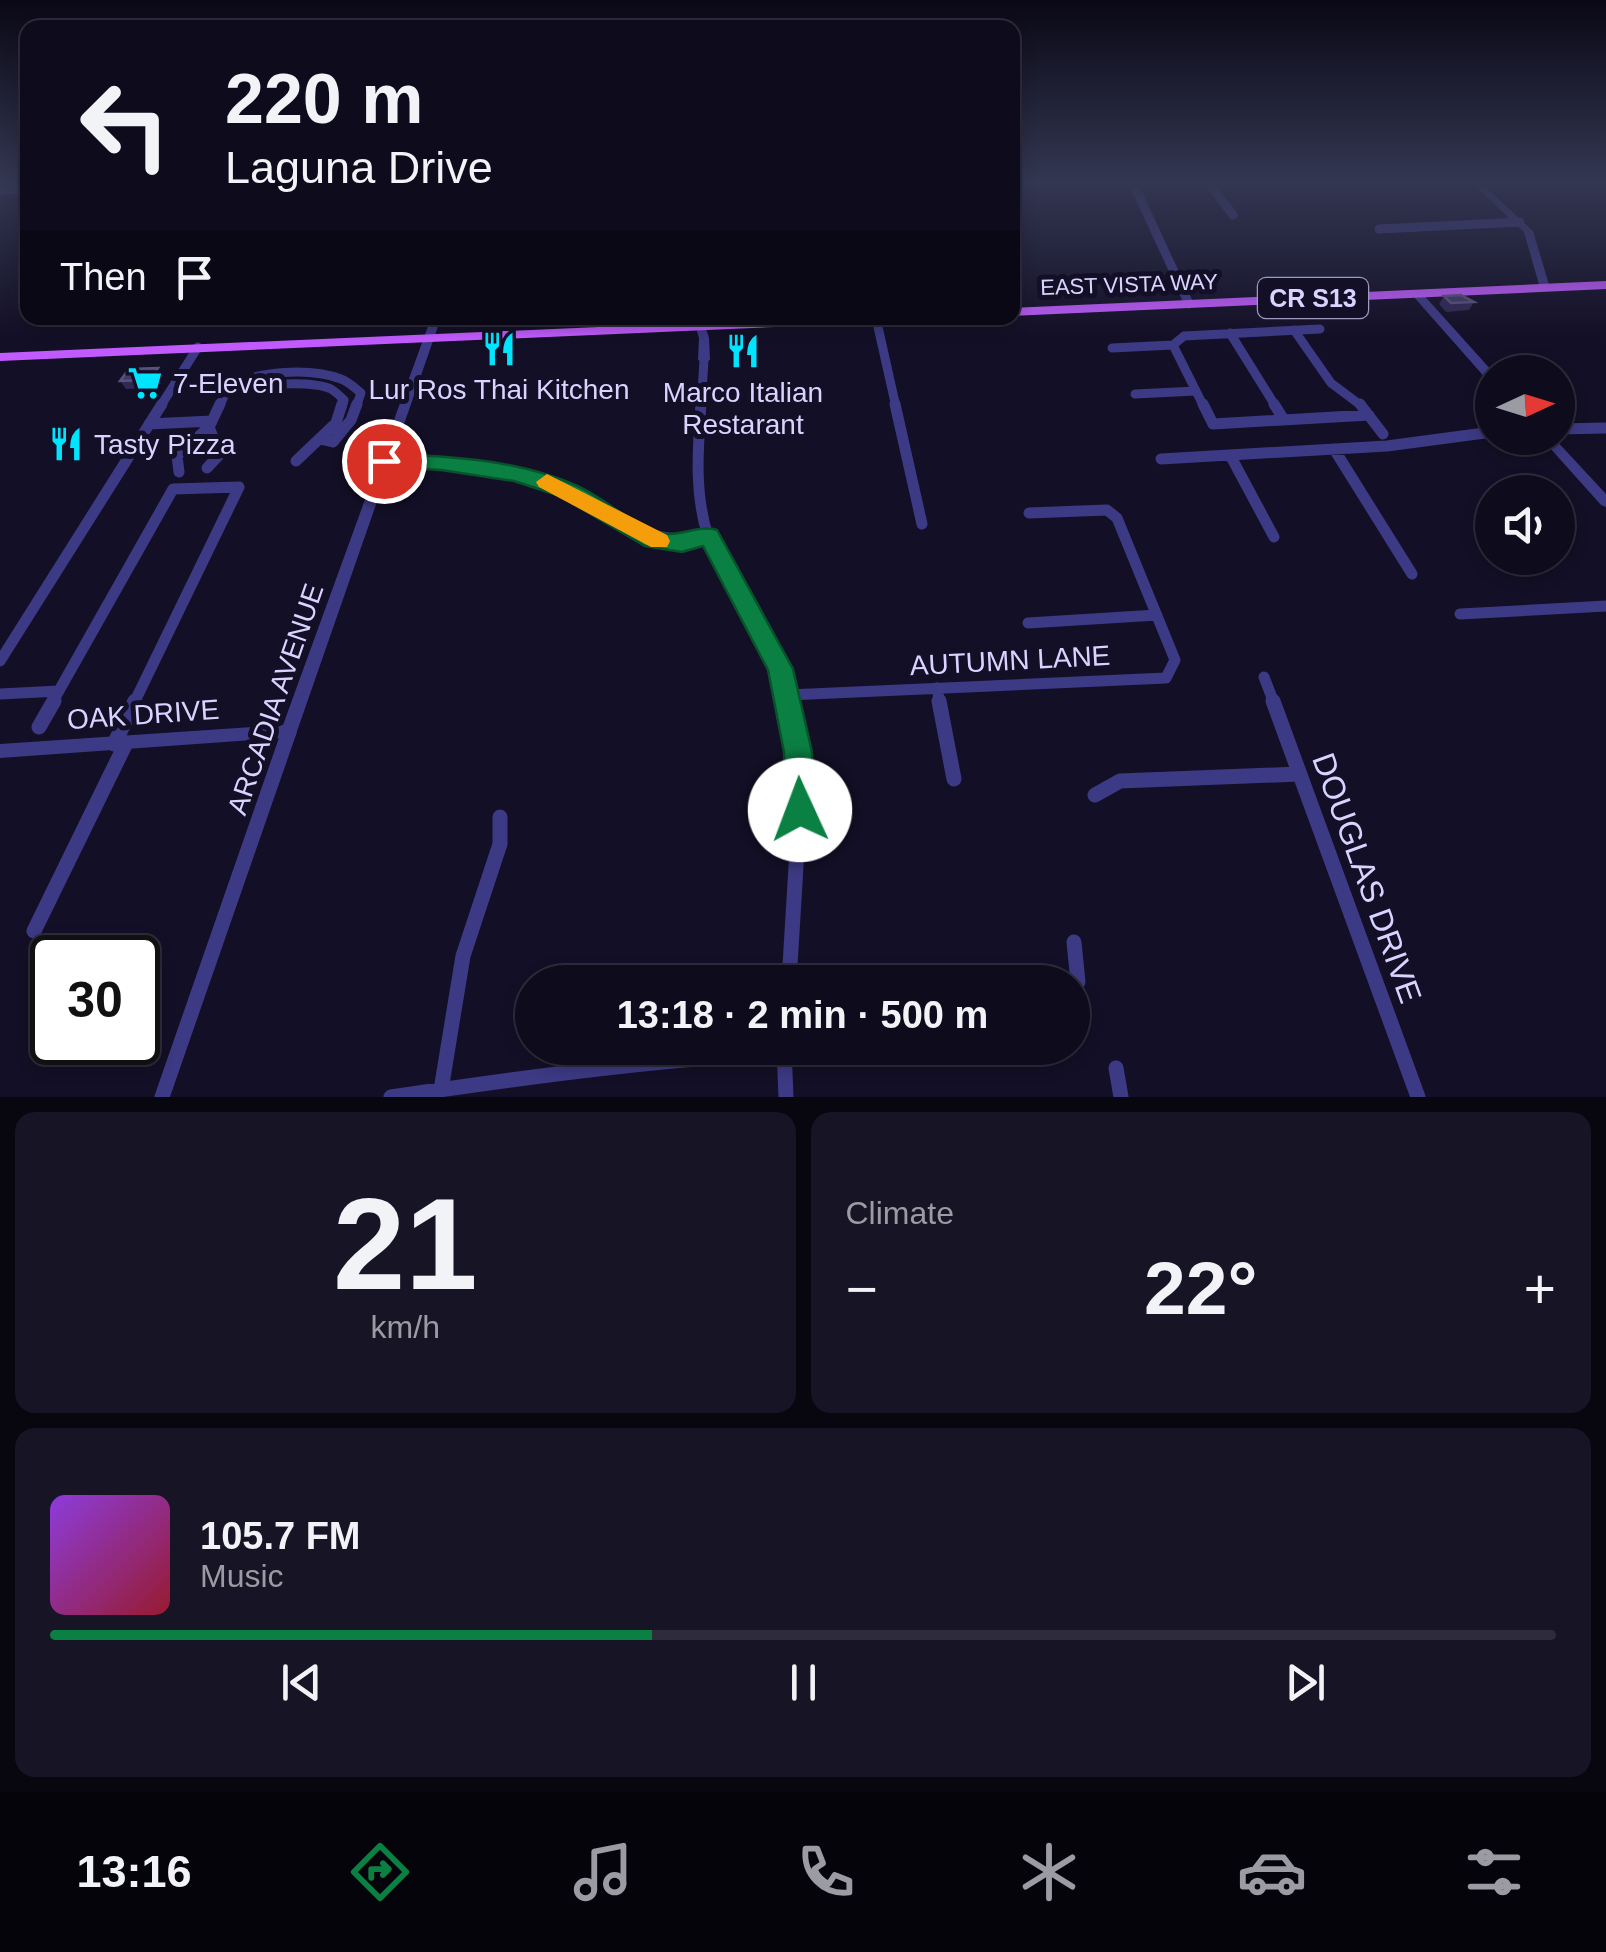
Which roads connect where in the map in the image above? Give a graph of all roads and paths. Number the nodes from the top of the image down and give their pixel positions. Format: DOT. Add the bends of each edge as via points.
graph roads {
  1 [pos="1156,234"];
  2 [pos="1528,234"];
  3 [pos="1606,285"];
  4 [pos="1545,288"];
  5 [pos="1417,294"];
  6 [pos="1188,304"];
  7 [pos="1020,312"];
  8 [pos="434,325"];
  9 [pos="700,325"];
  10 [pos="878,325"];
  11 [pos="1320,329"];
  12 [pos="1294,330"];
  13 [pos="1230,333"];
  14 [pos="430,335"];
  15 [pos="1173,345"];
  16 [pos="198,347"];
  17 [pos="1112,348"];
  18 [pos="0,356"];
  19 [pos="1475,359"];
  20 [pos="704,360"];
  21 [pos="1196,391"];
  22 [pos="226,392"];
  23 [pos="1134,394"];
  24 [pos="1369,415"];
  25 [pos="1284,420"];
  26 [pos="151,421"];
  27 [pos="211,421"];
  28 [pos="1606,428"];
  29 [pos="1575,429"];
  30 [pos="1383,434"];
  31 [pos="1475,435"];
  32 [pos="320,439"];
  33 [pos="1334,449"];
  34 [pos="1230,455"];
  35 [pos="1562,455"];
  36 [pos="1161,458"];
  37 [pos="296,460"];
  38 [pos="384,461"];
  39 [pos="206,468"];
  40 [pos="179,472"];
  41 [pos="1606,502"];
  42 [pos="1029,513"];
  43 [pos="922,524"];
  44 [pos="709,536"];
  45 [pos="1274,537"];
  46 [pos="1412,574"];
  47 [pos="1606,606"];
  48 [pos="1460,614"];
  49 [pos="1157,615"];
  50 [pos="1028,623"];
  51 [pos="0,660"];
  52 [pos="1264,677"];
  53 [pos="937,688"];
  54 [pos="59,691"];
  55 [pos="0,694"];
  56 [pos="788,695"];
  57 [pos="39,727"];
  58 [pos="289,732"];
  59 [pos="120,743"];
  60 [pos="0,751"];
  61 [pos="1300,774"];
  62 [pos="954,779"];
  63 [pos="1095,794"];
  64 [pos="500,817"];
  65 [pos="34,931"];
  66 [pos="1074,942"];
  67 [pos="790,965"];
  68 [pos="1076,965"];
  69 [pos="635,1065"];
  70 [pos="785,1065"];
  71 [pos="1116,1068"];
  72 [pos="441,1090"];
  73 [pos="162,1097"];
  74 [pos="391,1097"];
  75 [pos="786,1097"];
  76 [pos="1121,1097"];
  77 [pos="1418,1097"];
  1 -- 6 [label="street"];
  2 -- 4 [label="street"];
  3 -- 4 [label="main road, EAST VISTA WAY / CR S13"];
  4 -- 5 [label="main road, EAST VISTA WAY / CR S13"];
  5 -- 6 [label="main road, EAST VISTA WAY / CR S13"];
  5 -- 19 [label="street"];
  6 -- 7 [label="main road, EAST VISTA WAY / CR S13"];
  8 -- 14 [label="street, ARCADIA AVENUE"];
  9 -- 14 [label="main road"];
  9 -- 20 [label="street"];
  10 -- 43 [label="street"];
  11 -- 12 [label="street"];
  12 -- 13 [label="street"];
  12 -- 24 [label="street" via="1332,383"];
  13 -- 15 [label="street" via="1184,336"];
  13 -- 25 [label="street"];
  14 -- 16 [label="main road"];
  14 -- 38 [label="street, ARCADIA AVENUE"];
  15 -- 17 [label="street"];
  15 -- 21 [label="street"];
  16 -- 18 [label="main road"];
  16 -- 26 [label="street"];
  20 -- 44 [label="street" via="701,510"];
  21 -- 23 [label="street"];
  21 -- 25 [label="street" via="1214,424"];
  22 -- 27 [label="street"];
  22 -- 32 [label="street" via="244,386 330,388 344,403"];
  22 -- 32 [label="street" via="248,377 344,380 361,393 351,420 333,442"];
  24 -- 25 [label="street"];
  24 -- 30 [label="street"];
  26 -- 27 [label="street"];
  26 -- 51 [label="street"];
  27 -- 39 [label="street" via="220,454"];
  27 -- 40 [label="street" via="177,456"];
  28 -- 29 [label="street"];
  31 -- 33 [label="street"];
  32 -- 37 [label="street"];
  33 -- 34 [label="street"];
  33 -- 46 [label="street"];
  34 -- 36 [label="street"];
  34 -- 45 [label="street"];
  35 -- 41 [label="street"];
  38 -- 44 [label="street" via="530,477 568,490 653,540 682,543"];
  38 -- 58 [label="street, ARCADIA AVENUE"];
  42 -- 49 [label="street, AUTUMN LANE" via="1107,510 1117,518"];
  44 -- 56 [label="street" via="770,643"];
  47 -- 48 [label="street"];
  49 -- 50 [label="street, AUTUMN LANE"];
  49 -- 53 [label="street, AUTUMN LANE" via="1176,660 1166,678"];
  52 -- 61 [label="street, DOUGLAS DRIVE"];
  53 -- 56 [label="street, AUTUMN LANE"];
  53 -- 62 [label="street"];
  54 -- 55 [label="street"];
  54 -- 57 [label="street"];
  54 -- 59 [label="street" via="174,489 239,487"];
  56 -- 67 [label="street" via="800,810"];
  58 -- 59 [label="street, OAK DRIVE"];
  58 -- 73 [label="street, ARCADIA AVENUE"];
  59 -- 60 [label="street, OAK DRIVE"];
  59 -- 65 [label="street"];
  61 -- 63 [label="street" via="1120,781"];
  61 -- 77 [label="street, DOUGLAS DRIVE"];
  64 -- 72 [label="street" via="500,844 463,956"];
  66 -- 68 [label="street"];
  69 -- 72 [label="street"];
  70 -- 75 [label="street"];
  71 -- 76 [label="street"];
  72 -- 74 [label="street"];
}
